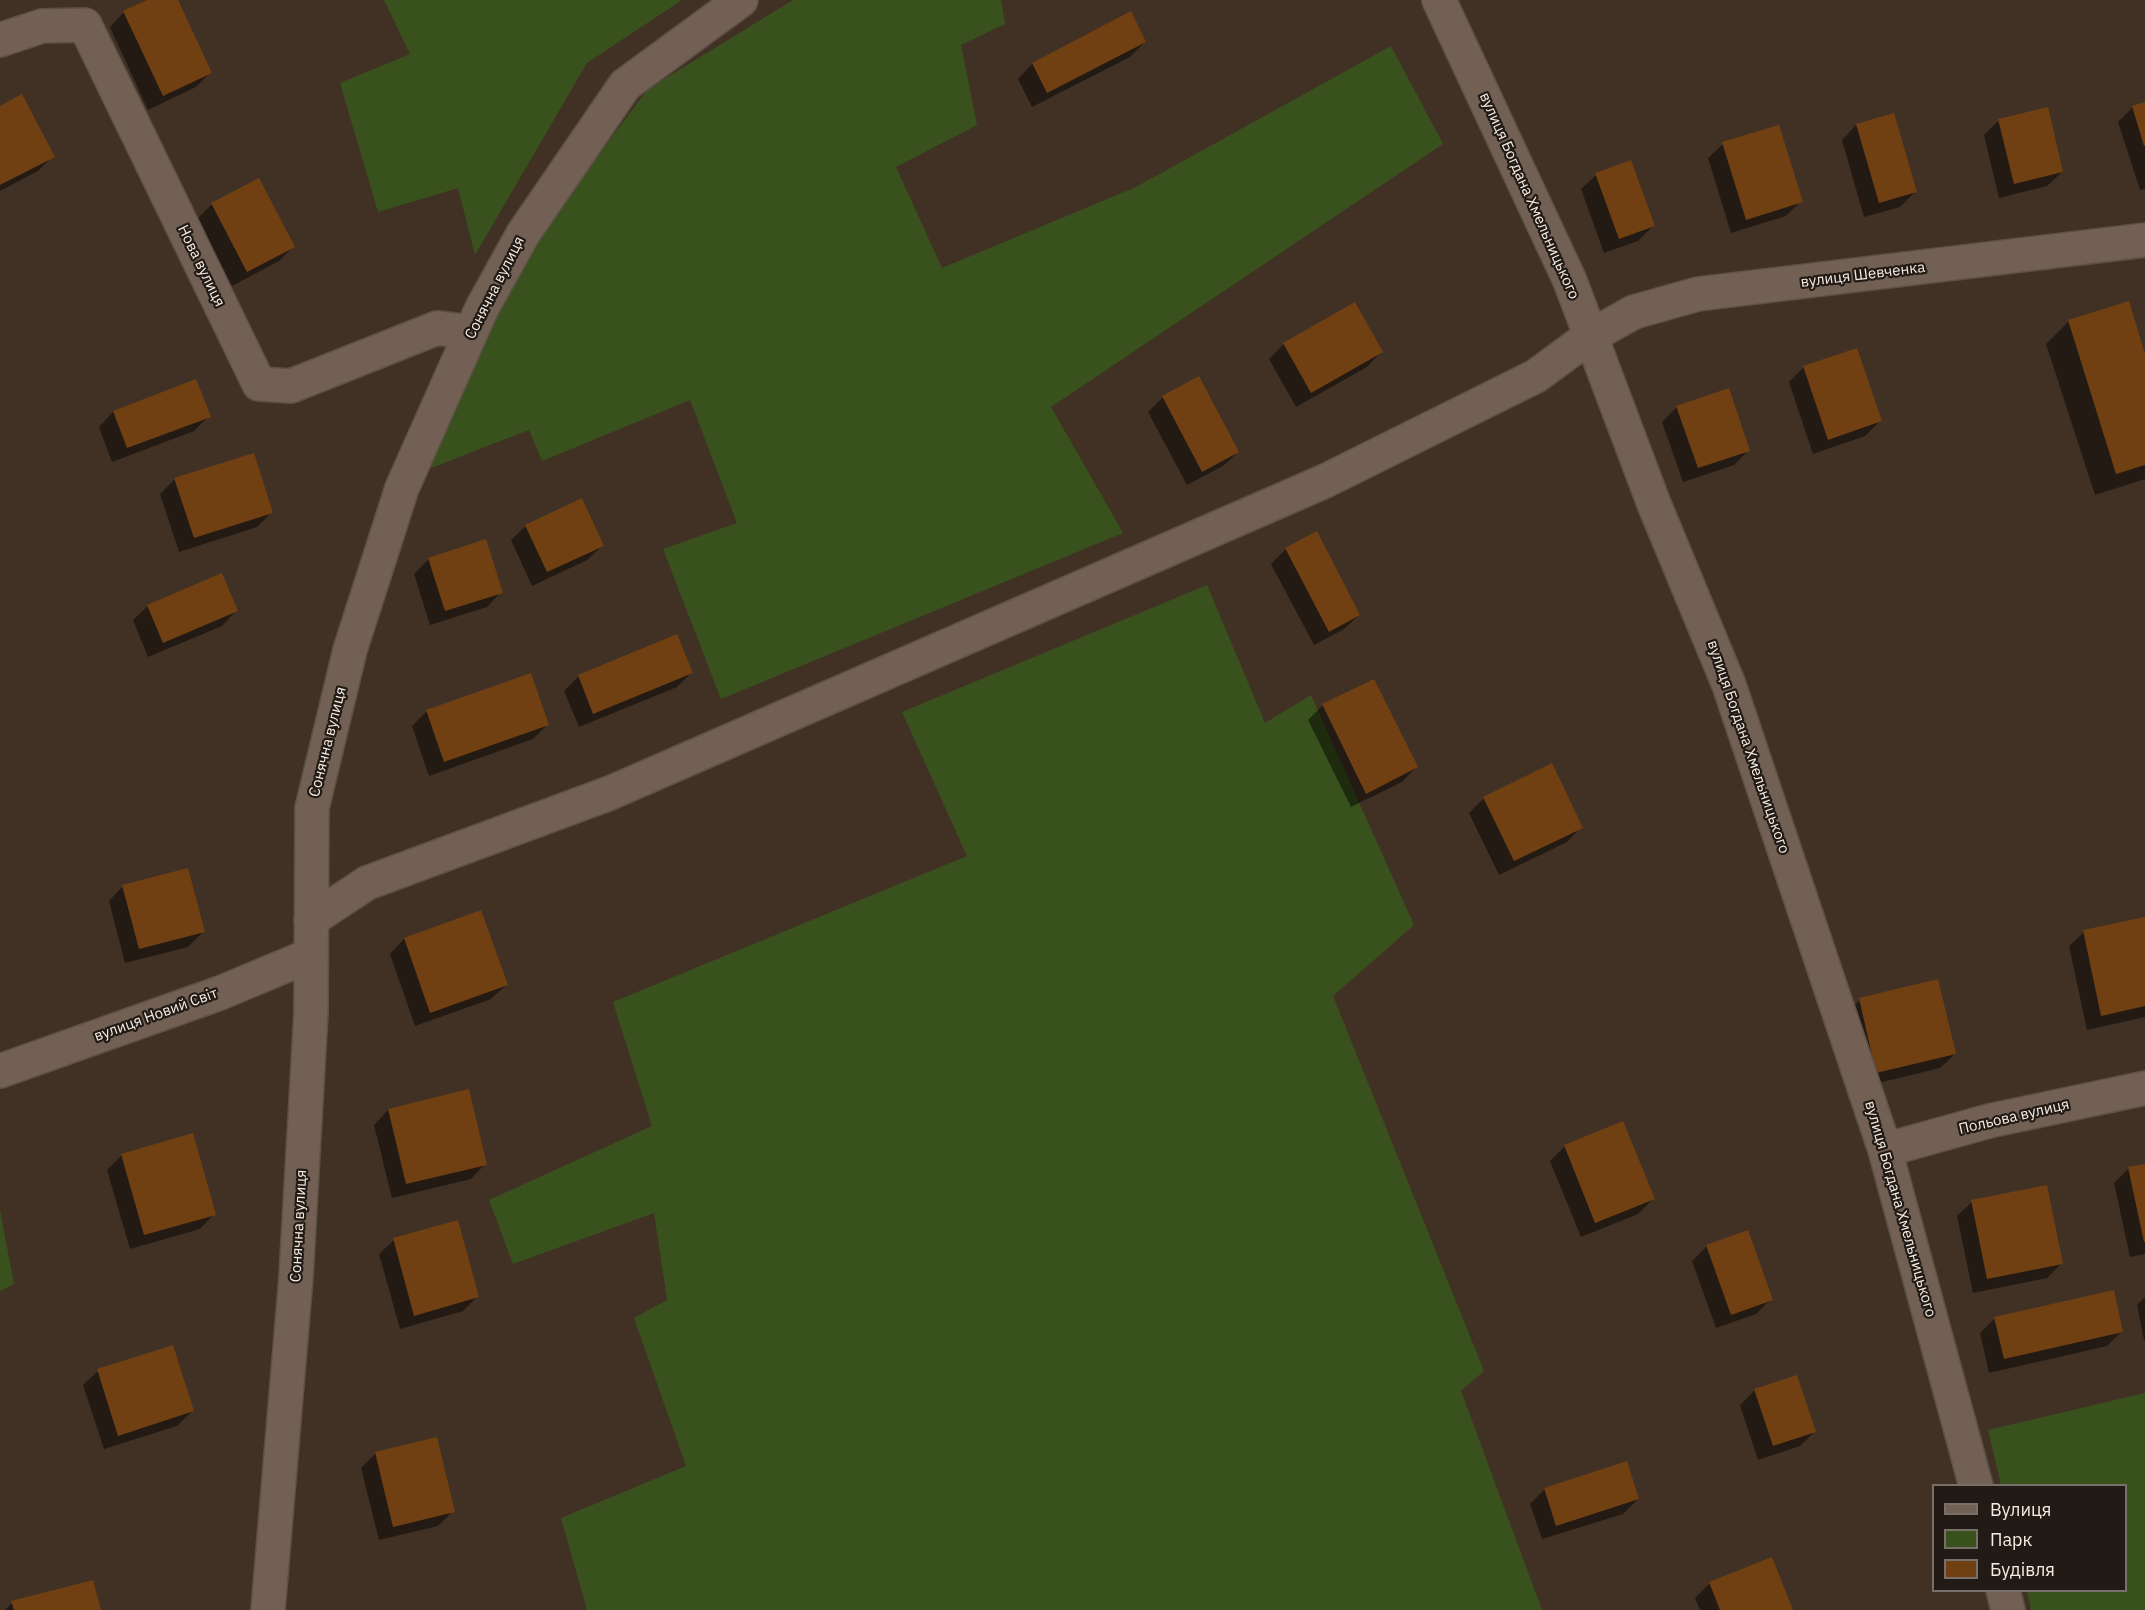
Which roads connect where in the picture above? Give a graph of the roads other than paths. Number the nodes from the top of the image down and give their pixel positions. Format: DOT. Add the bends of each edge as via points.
graph roads {
  1 [pos="741,0"];
  2 [pos="1439,0"];
  3 [pos="0,40"];
  4 [pos="2145,240"];
  5 [pos="471,332"];
  6 [pos="1589,336"];
  7 [pos="311,920"];
  8 [pos="311,955"];
  9 [pos="0,1071"];
  10 [pos="2145,1088"];
  11 [pos="1885,1150"];
  12 [pos="1976,1484"];
  13 [pos="2004,1592"];
  14 [pos="268,1610"];
  15 [pos="2008,1610"];
  1 -- 5 [label="street, Сонячна вулиця" via="624,85 523,234"];
  2 -- 6 [label="street, вулиця Богдана Хмельницького" via="1570,281"];
  3 -- 5 [label="street, Нова вулиця" via="42,26 85,25 259,384 291,386 438,328"];
  4 -- 6 [label="street, вулиця Шевченка" via="1698,294 1634,312"];
  5 -- 7 [label="street, Сонячна вулиця" via="402,488 350,650 312,808"];
  6 -- 7 [label="street, вулиця Шевченка" via="1536,376 1324,481 610,793 367,883"];
  6 -- 11 [label="street, вулиця Богдана Хмельницького" via="1729,685"];
  7 -- 8 [label="street, Сонячна вулиця"];
  8 -- 9 [label="street, вулиця Новий Світ" via="220,993"];
  8 -- 14 [label="street, Сонячна вулиця" via="296,1277"];
  10 -- 11 [label="street, Польова вулиця" via="1989,1121"];
  11 -- 12 [label="street, вулиця Богдана Хмельницького"];
  13 -- 15 [label="street"];
}
